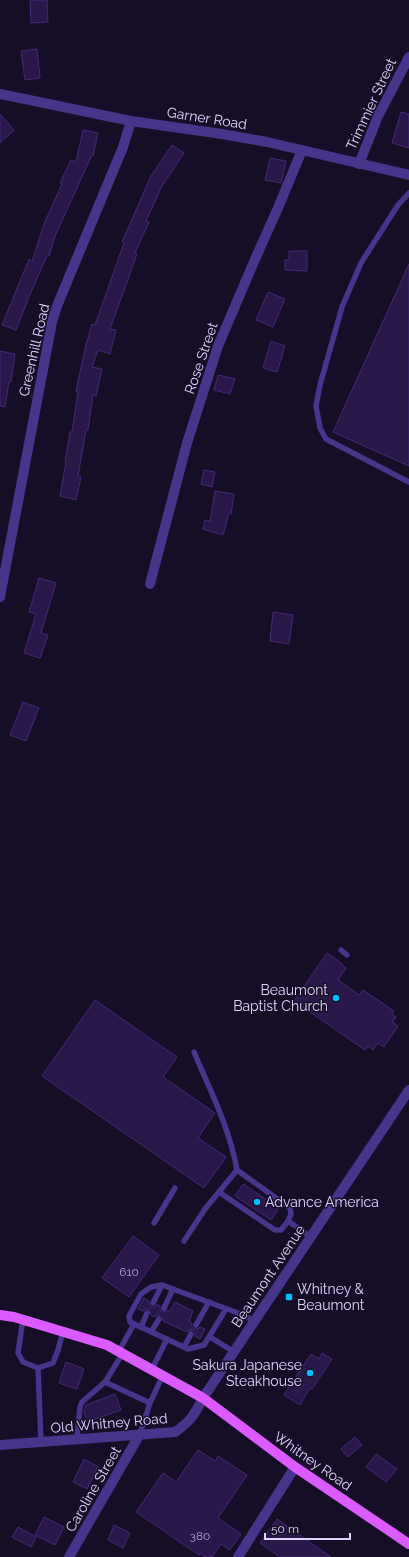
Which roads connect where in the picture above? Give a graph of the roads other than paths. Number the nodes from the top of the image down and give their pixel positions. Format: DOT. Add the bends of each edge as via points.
graph roads {
  1 [pos="409,57"];
  2 [pos="0,94"];
  3 [pos="131,120"];
  4 [pos="302,150"];
  5 [pos="359,164"];
  6 [pos="409,175"];
  7 [pos="409,193"];
  8 [pos="409,482"];
  9 [pos="1,584"];
  10 [pos="150,584"];
  11 [pos="0,597"];
  12 [pos="341,950"];
  13 [pos="347,955"];
  14 [pos="194,1052"];
  15 [pos="409,1090"];
  16 [pos="237,1170"];
  17 [pos="175,1188"];
  18 [pos="219,1192"];
  19 [pos="288,1221"];
  20 [pos="154,1223"];
  21 [pos="311,1237"];
  22 [pos="184,1241"];
  23 [pos="162,1285"];
  24 [pos="173,1289"];
  25 [pos="209,1302"];
  26 [pos="153,1303"];
  27 [pos="164,1308"];
  28 [pos="226,1309"];
  29 [pos="147,1313"];
  30 [pos="0,1315"];
  31 [pos="23,1319"];
  32 [pos="159,1319"];
  33 [pos="255,1321"];
  34 [pos="134,1324"];
  35 [pos="196,1325"];
  36 [pos="141,1327"];
  37 [pos="63,1331"];
  38 [pos="152,1332"];
  39 [pos="191,1334"];
  40 [pos="210,1338"];
  41 [pos="168,1339"];
  42 [pos="184,1347"];
  43 [pos="121,1352"];
  44 [pos="234,1352"];
  45 [pos="38,1368"];
  46 [pos="152,1369"];
  47 [pos="163,1375"];
  48 [pos="106,1382"];
  49 [pos="203,1398"];
  50 [pos="150,1403"];
  51 [pos="140,1434"];
  52 [pos="77,1439"];
  53 [pos="41,1442"];
  54 [pos="0,1446"];
  55 [pos="295,1467"];
  56 [pos="409,1544"];
  57 [pos="69,1557"];
  58 [pos="238,1557"];
  1 -- 5 [label="street, Trimmier Street" via="378,116"];
  2 -- 3 [label="street, Garner Road"];
  3 -- 4 [label="street, Garner Road"];
  3 -- 9 [label="street, Greenhill Road" via="123,147 52,322"];
  4 -- 5 [label="street, Garner Road"];
  4 -- 10 [label="street, Rose Street" via="218,346 187,444"];
  5 -- 6 [label="street, Garner Road"];
  7 -- 8 [label="lane" via="398,205 361,263 342,307 316,406 320,428 326,439"];
  9 -- 11 [label="street, Greenhill Road"];
  12 -- 13 [label="lane"];
  14 -- 16 [label="lane" via="231,1142"];
  15 -- 21 [label="street, Beaumont Avenue"];
  16 -- 18 [label="lane"];
  16 -- 19 [label="lane" via="290,1208"];
  17 -- 20 [label="lane"];
  18 -- 19 [label="lane" via="275,1230 281,1230"];
  18 -- 22 [label="lane"];
  19 -- 21 [label="lane"];
  21 -- 33 [label="street, Beaumont Avenue"];
  23 -- 24 [label="lane"];
  23 -- 26 [label="lane"];
  23 -- 34 [label="lane" via="151,1286 141,1294 129,1316 130,1322"];
  24 -- 25 [label="lane"];
  24 -- 27 [label="lane"];
  25 -- 28 [label="lane"];
  25 -- 35 [label="lane"];
  28 -- 33 [label="lane"];
  28 -- 40 [label="lane"];
  29 -- 36 [label="lane"];
  30 -- 31 [label="main road, Whitney Road"];
  31 -- 37 [label="main road, Whitney Road"];
  31 -- 45 [label="lane" via="18,1353 23,1362"];
  32 -- 38 [label="lane"];
  33 -- 44 [label="street, Beaumont Avenue"];
  34 -- 36 [label="lane"];
  34 -- 43 [label="lane"];
  36 -- 38 [label="lane"];
  37 -- 43 [label="main road, Whitney Road"];
  37 -- 45 [label="lane" via="53,1363"];
  38 -- 41 [label="lane"];
  39 -- 42 [label="lane"];
  40 -- 42 [label="lane" via="204,1345 188,1349"];
  40 -- 44 [label="lane"];
  41 -- 42 [label="lane"];
  41 -- 46 [label="lane"];
  43 -- 46 [label="main road, Whitney Road"];
  43 -- 48 [label="lane"];
  44 -- 49 [label="street, Beaumont Avenue"];
  45 -- 53 [label="lane"];
  46 -- 47 [label="main road, Whitney Road"];
  47 -- 49 [label="main road, Whitney Road"];
  47 -- 50 [label="lane"];
  48 -- 50 [label="lane"];
  48 -- 52 [label="lane" via="82,1402"];
  49 -- 51 [label="street, Old Whitney Road" via="193,1416 175,1432"];
  49 -- 55 [label="main road, Whitney Road"];
  50 -- 51 [label="lane"];
  51 -- 52 [label="street, Old Whitney Road"];
  51 -- 57 [label="street, Caroline Street"];
  52 -- 53 [label="street, Old Whitney Road"];
  53 -- 54 [label="street, Old Whitney Road"];
  55 -- 56 [label="main road, Whitney Road"];
  55 -- 58 [label="street"];
}
